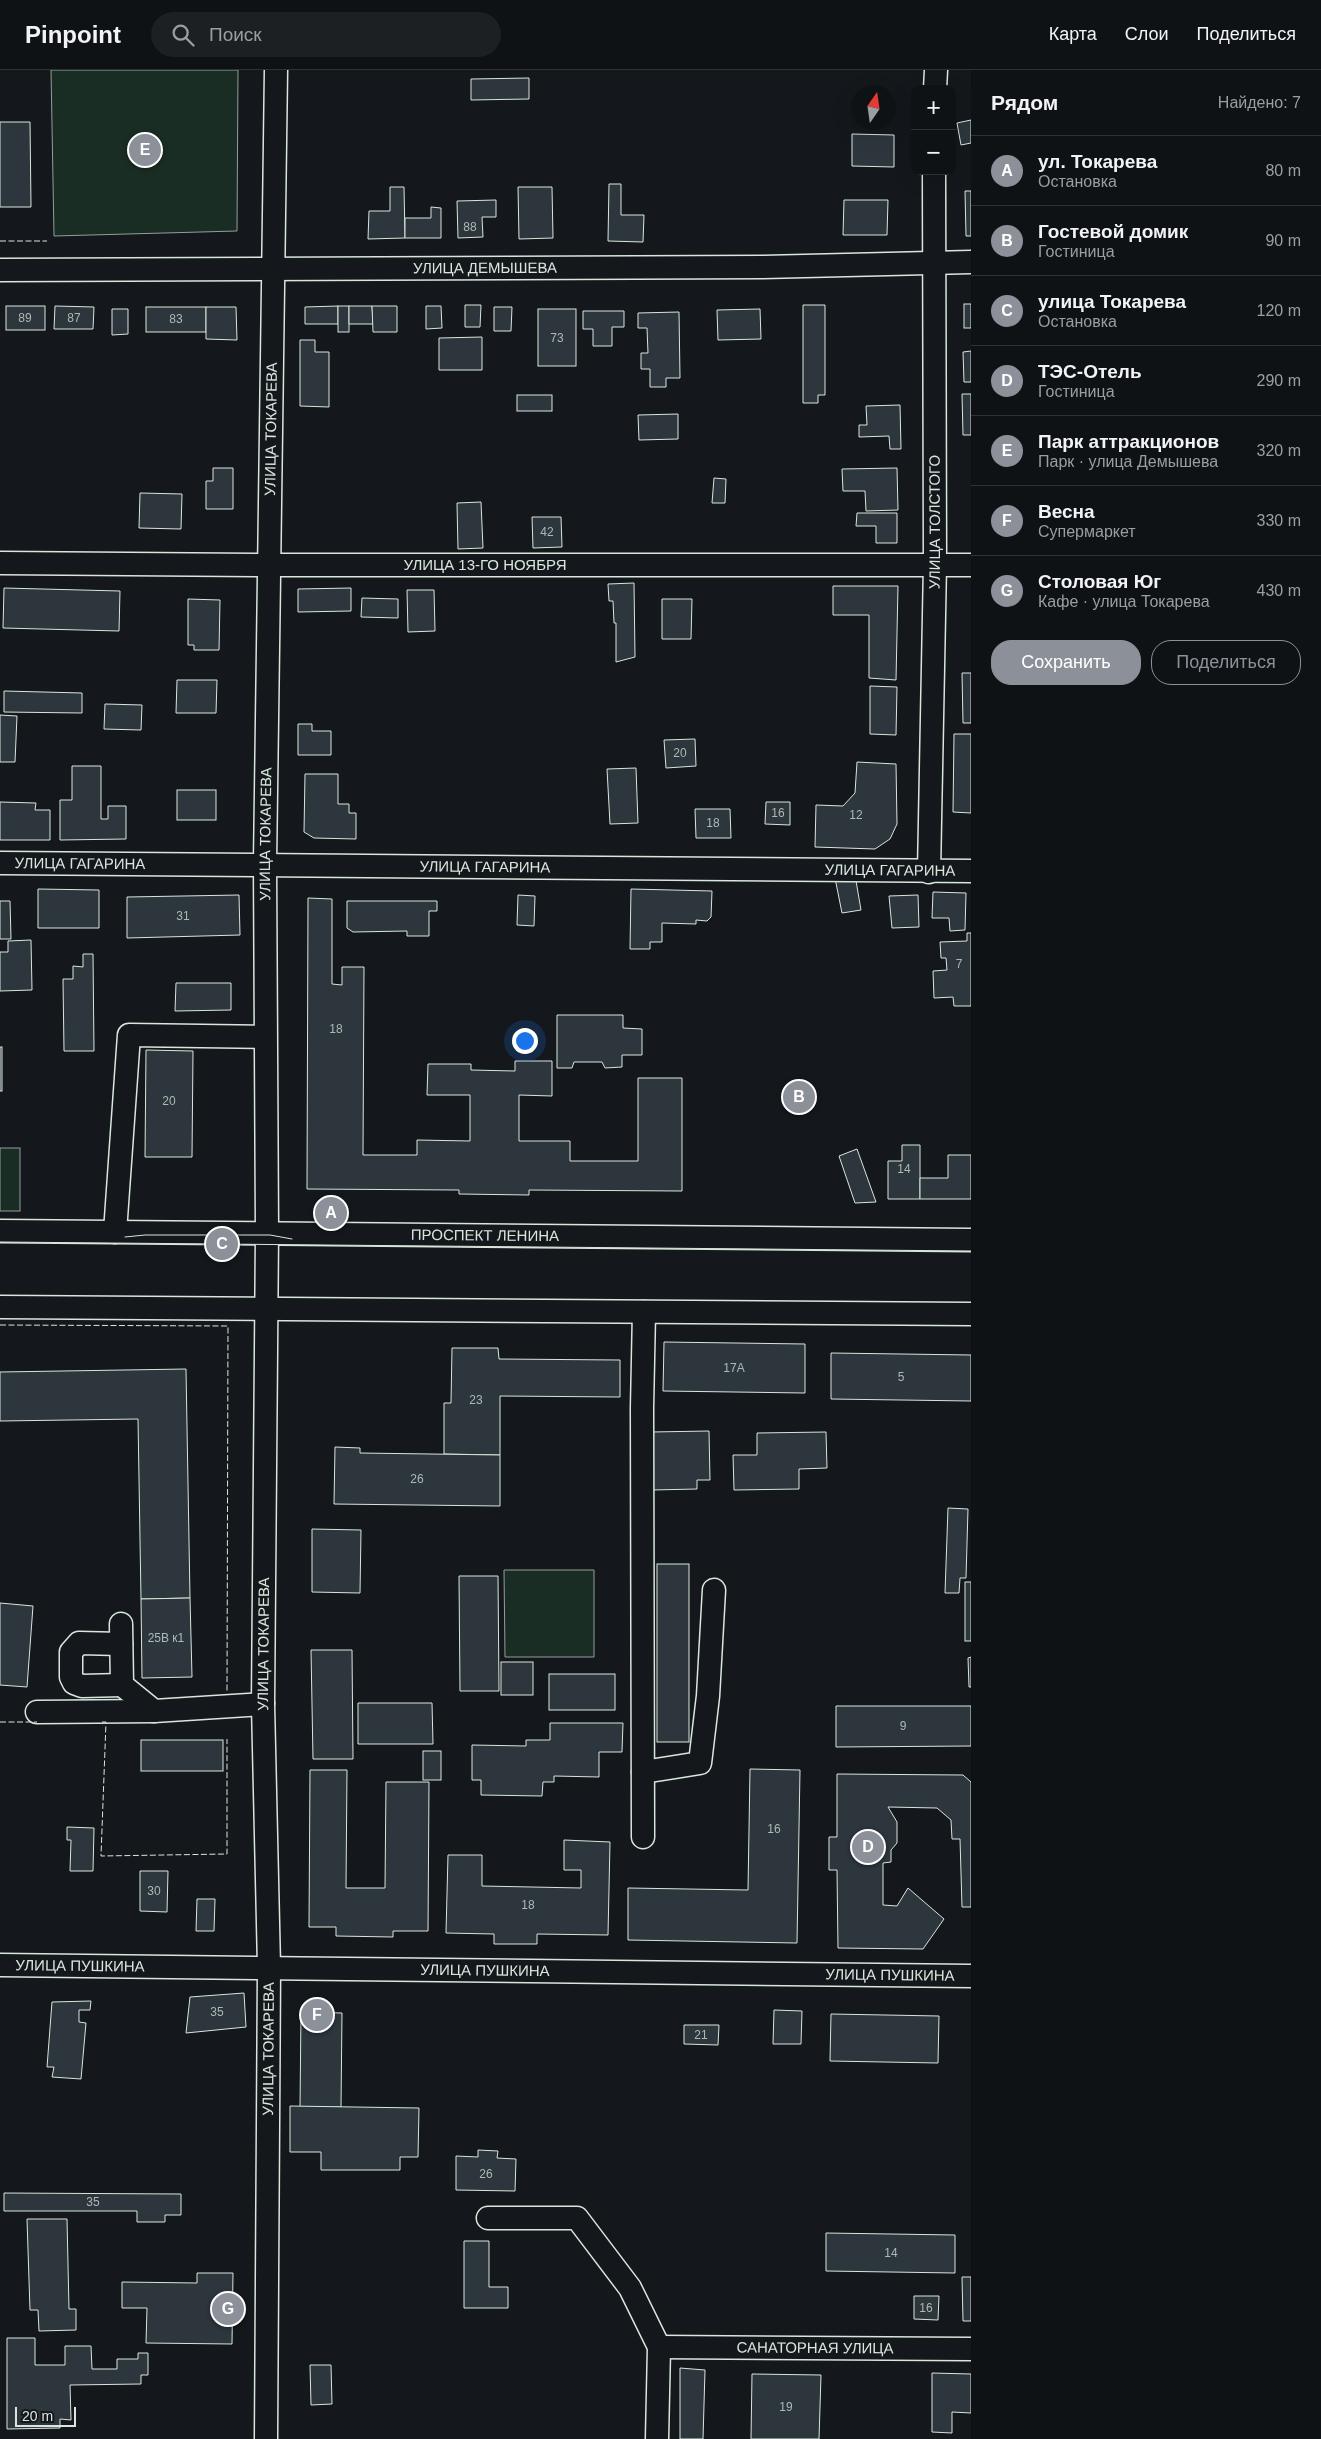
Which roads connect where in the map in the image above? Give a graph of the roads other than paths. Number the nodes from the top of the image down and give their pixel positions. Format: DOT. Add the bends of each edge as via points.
graph roads {
  1 [pos="276,70"];
  2 [pos="936,70"];
  3 [pos="935,85"];
  4 [pos="934,175"];
  5 [pos="971,262"];
  6 [pos="935,264"];
  7 [pos="0,270"];
  8 [pos="273,270"];
  9 [pos="0,563"];
  10 [pos="935,564"];
  11 [pos="971,565"];
  12 [pos="269,566"];
  13 [pos="0,863"];
  14 [pos="265,864"];
  15 [pos="971,871"];
  16 [pos="929,872"];
  17 [pos="265,1036"];
  18 [pos="0,1231"];
  19 [pos="115,1232"];
  20 [pos="267,1232"];
  21 [pos="971,1240"];
  22 [pos="0,1306"];
  23 [pos="266,1308"];
  24 [pos="644,1312"];
  25 [pos="971,1314"];
  26 [pos="714,1590"];
  27 [pos="122,1685"];
  28 [pos="263,1704"];
  29 [pos="154,1711"];
  30 [pos="38,1712"];
  31 [pos="643,1772"];
  32 [pos="643,1837"];
  33 [pos="0,1965"];
  34 [pos="269,1967"];
  35 [pos="971,1976"];
  36 [pos="488,2218"];
  37 [pos="659,2347"];
  38 [pos="971,2349"];
  39 [pos="266,2439"];
  40 [pos="657,2439"];
  1 -- 8 [label="street, УЛИЦА ТОКАРЕВА"];
  2 -- 3 [label="street"];
  4 -- 6 [label="street, УЛИЦА ТОЛСТОГО"];
  5 -- 6 [label="street, УЛИЦА ДЕМЫШЕВА"];
  6 -- 8 [label="street, УЛИЦА ДЕМЫШЕВА"];
  6 -- 10 [label="street, УЛИЦА ТОЛСТОГО"];
  7 -- 8 [label="street, УЛИЦА ДЕМЫШЕВА"];
  8 -- 12 [label="street, УЛИЦА ТОКАРЕВА"];
  9 -- 12 [label="street, УЛИЦА 13-ГО НОЯБРЯ"];
  10 -- 11 [label="street, УЛИЦА 13-ГО НОЯБРЯ"];
  10 -- 12 [label="street, УЛИЦА 13-ГО НОЯБРЯ"];
  10 -- 16 [label="street, УЛИЦА ТОЛСТОГО"];
  12 -- 14 [label="street, УЛИЦА ТОКАРЕВА"];
  13 -- 14 [label="street, УЛИЦА ГАГАРИНА"];
  14 -- 16 [label="street, УЛИЦА ГАГАРИНА"];
  14 -- 17 [label="street, УЛИЦА ТОКАРЕВА"];
  15 -- 16 [label="street, УЛИЦА ГАГАРИНА"];
  17 -- 19 [label="street" via="129,1035"];
  17 -- 20 [label="street, УЛИЦА ТОКАРЕВА"];
  18 -- 19 [label="street, ПРОСПЕКТ ЛЕНИНА"];
  19 -- 20 [label="street, ПРОСПЕКТ ЛЕНИНА"];
  20 -- 21 [label="street, ПРОСПЕКТ ЛЕНИНА"];
  20 -- 23 [label="street, УЛИЦА ТОКАРЕВА"];
  22 -- 23 [label="street"];
  23 -- 24 [label="street"];
  23 -- 28 [label="street, УЛИЦА ТОКАРЕВА"];
  24 -- 25 [label="street"];
  24 -- 31 [label="street"];
  26 -- 31 [label="street" via="708,1696 700,1763"];
  27 -- 27 [label="street" via="82,1686 74,1683 71,1652 79,1643 121,1634"];
  27 -- 29 [label="street"];
  28 -- 29 [label="street"];
  28 -- 34 [label="street, УЛИЦА ТОКАРЕВА"];
  29 -- 30 [label="street"];
  31 -- 32 [label="street"];
  33 -- 34 [label="street, УЛИЦА ПУШКИНА"];
  34 -- 35 [label="street, УЛИЦА ПУШКИНА"];
  34 -- 39 [label="street, УЛИЦА ТОКАРЕВА"];
  36 -- 37 [label="street" via="577,2218 630,2288"];
  37 -- 38 [label="street, САНАТОРНАЯ УЛИЦА"];
  37 -- 40 [label="street"];
}
